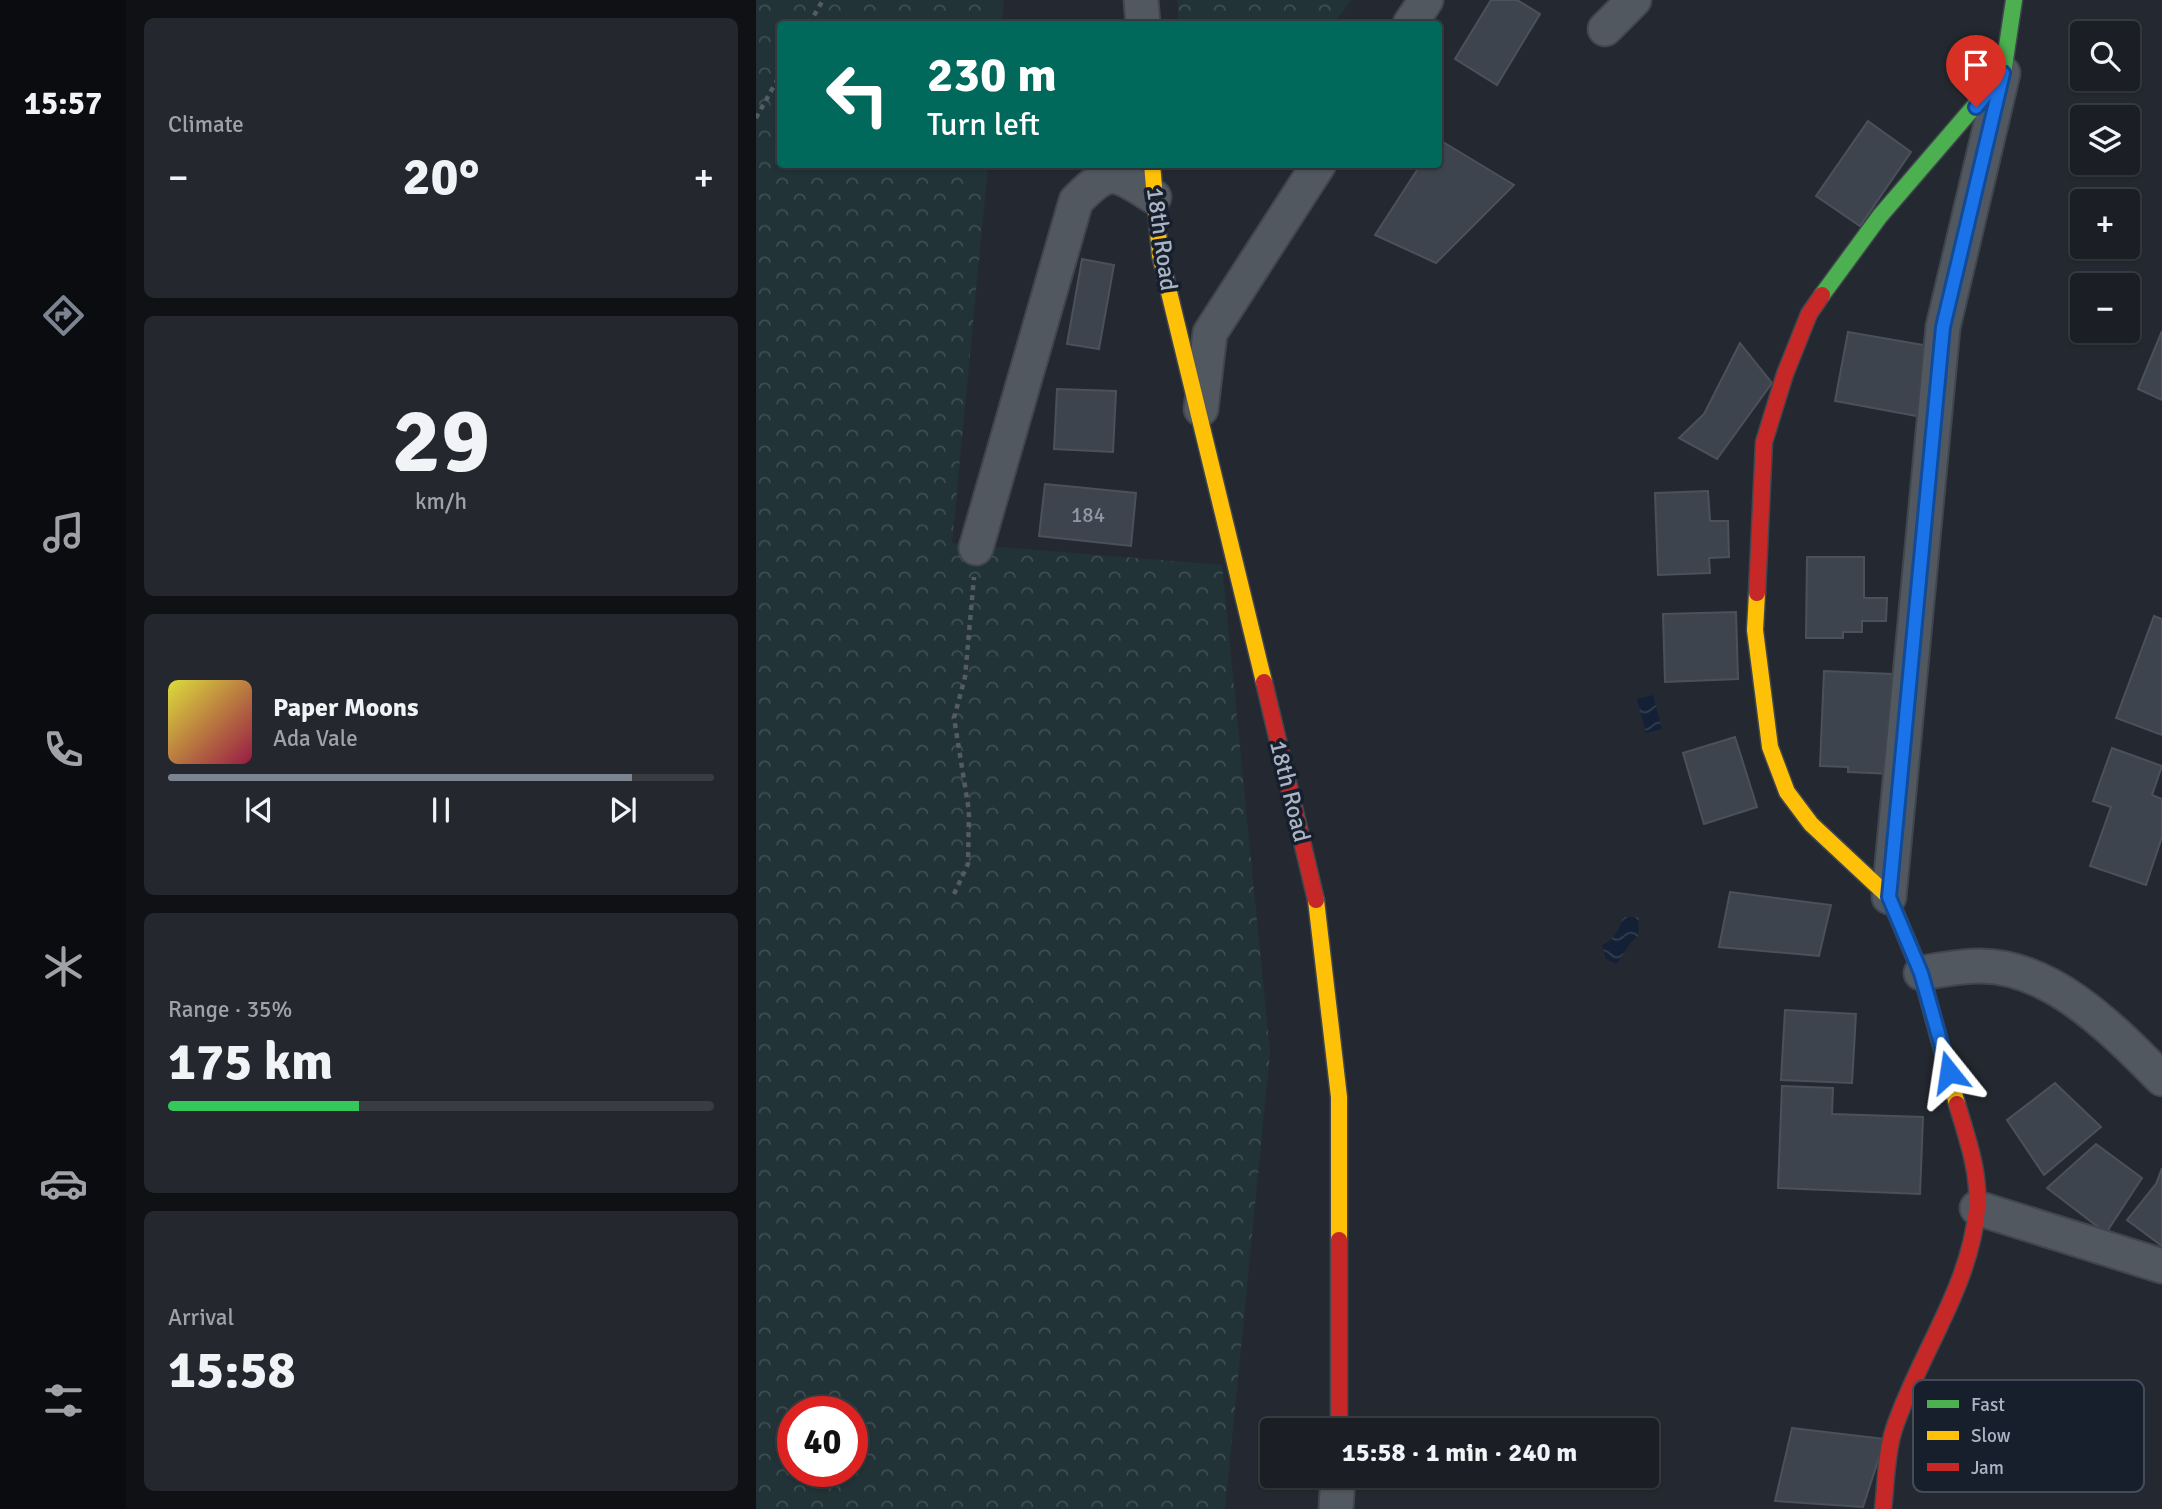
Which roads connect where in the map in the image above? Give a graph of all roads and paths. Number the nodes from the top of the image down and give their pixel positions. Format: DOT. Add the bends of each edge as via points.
graph roads {
  1 [pos="823,0"];
  2 [pos="1141,0"];
  3 [pos="1426,0"];
  4 [pos="1634,0"];
  5 [pos="2014,0"];
  6 [pos="811,21"];
  7 [pos="1143,21"];
  8 [pos="1412,21"];
  9 [pos="1605,29"];
  10 [pos="2003,73"];
  11 [pos="777,80"];
  12 [pos="756,118"];
  13 [pos="1152,168"];
  14 [pos="1316,168"];
  15 [pos="1154,197"];
  16 [pos="1200,420"];
  17 [pos="976,548"];
  18 [pos="954,894"];
  19 [pos="1889,897"];
  20 [pos="1921,973"];
  21 [pos="2162,1079"];
  22 [pos="1977,1208"];
  23 [pos="2162,1266"];
  24 [pos="1915,1380"];
  25 [pos="1913,1385"];
  26 [pos="1339,1418"];
  27 [pos="1337,1488"];
  28 [pos="1336,1509"];
  29 [pos="1884,1509"];
  1 -- 6 [label="path"];
  2 -- 7 [label="street"];
  3 -- 8 [label="street"];
  4 -- 9 [label="street"];
  5 -- 10 [label="street"];
  10 -- 19 [label="street" via="1943,327"];
  10 -- 19 [label="street" via="1880,216 1809,314 1765,442 1755,630 1770,747 1787,792 1811,824"];
  11 -- 12 [label="path"];
  13 -- 15 [label="street, 18th Road"];
  14 -- 16 [label="street" via="1210,333"];
  15 -- 16 [label="street, 18th Road" via="1160,255"];
  15 -- 17 [label="street" via="1108,175 1096,180 1076,201"];
  16 -- 26 [label="street, 18th Road" via="1316,897 1339,1097"];
  17 -- 18 [label="path" via="965,677 954,718 969,811 968,864"];
  19 -- 20 [label="street"];
  20 -- 21 [label="street" via="1980,966 2043,980 2081,1006"];
  20 -- 22 [label="street" via="1975,1168"];
  22 -- 23 [label="street"];
  22 -- 24 [label="street" via="1956,1286"];
  25 -- 29 [label="street" via="1893,1431"];
  27 -- 28 [label="street"];
}
